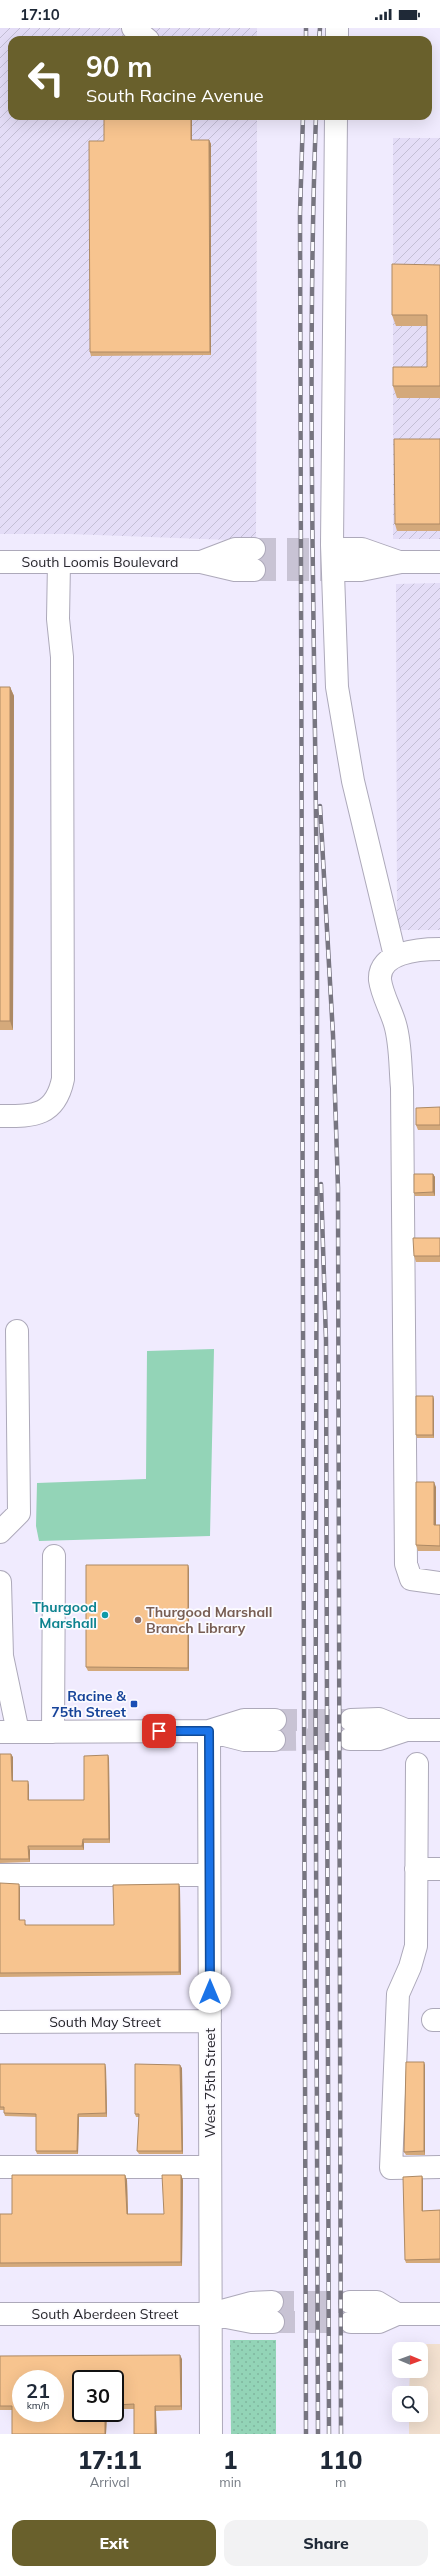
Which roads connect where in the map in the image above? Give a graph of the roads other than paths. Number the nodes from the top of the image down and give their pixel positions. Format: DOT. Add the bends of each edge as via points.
graph roads {
  1 [pos="133,28"];
  2 [pos="143,36"];
  3 [pos="336,120"];
  4 [pos="254,559"];
  5 [pos="344,560"];
  6 [pos="0,562"];
  7 [pos="59,562"];
  8 [pos="440,562"];
  9 [pos="438,949"];
  10 [pos="395,956"];
  11 [pos="0,1116"];
  12 [pos="17,1331"];
  13 [pos="0,1532"];
  14 [pos="54,1556"];
  15 [pos="0,1582"];
  16 [pos="440,1583"];
  17 [pos="351,1729"];
  18 [pos="274,1730"];
  19 [pos="440,1730"];
  20 [pos="209,1731"];
  21 [pos="9,1732"];
  22 [pos="53,1732"];
  23 [pos="417,1764"];
  24 [pos="416,1869"];
  25 [pos="440,1869"];
  26 [pos="0,1875"];
  27 [pos="209,1875"];
  28 [pos="210,2021"];
  29 [pos="0,2022"];
  30 [pos="0,2167"];
  31 [pos="210,2167"];
  32 [pos="440,2167"];
  33 [pos="272,2312"];
  34 [pos="350,2312"];
  35 [pos="0,2314"];
  36 [pos="211,2314"];
  37 [pos="440,2314"];
  38 [pos="211,2434"];
  1 -- 2 [label="street"];
  3 -- 10 [label="street" via="332,545 337,687 353,781"];
  4 -- 7 [label="street, South Loomis Boulevard" via="235,570 201,562"];
  5 -- 8 [label="street" via="362,549 401,562"];
  6 -- 7 [label="street, South Loomis Boulevard"];
  7 -- 11 [label="street" via="58,619 62,657 63,1080 60,1095 50,1107 36,1114"];
  9 -- 10 [label="street"];
  10 -- 16 [label="street" via="384,964 380,971 380,982 395,1025 402,1088 406,1564 411,1579"];
  12 -- 13 [label="street" via="19,1513"];
  14 -- 22 [label="street"];
  15 -- 21 [label="street" via="2,1656"];
  17 -- 19 [label="street" via="379,1739 406,1730"];
  18 -- 20 [label="street" via="244,1740"];
  20 -- 22 [label="street"];
  20 -- 27 [label="street, West 75th Street"];
  21 -- 22 [label="street"];
  23 -- 24 [label="street"];
  24 -- 25 [label="street"];
  24 -- 32 [label="street" via="416,1946 398,1994 391,2168"];
  26 -- 27 [label="street"];
  27 -- 28 [label="street, West 75th Street"];
  28 -- 29 [label="street, South May Street"];
  28 -- 31 [label="street, West 75th Street"];
  30 -- 31 [label="street"];
  31 -- 36 [label="street, West 75th Street"];
  33 -- 36 [label="street, South Aberdeen Street" via="252,2303"];
  34 -- 37 [label="street" via="377,2302 397,2314"];
  35 -- 36 [label="street, South Aberdeen Street"];
  36 -- 38 [label="street, West 75th Street"];
}
